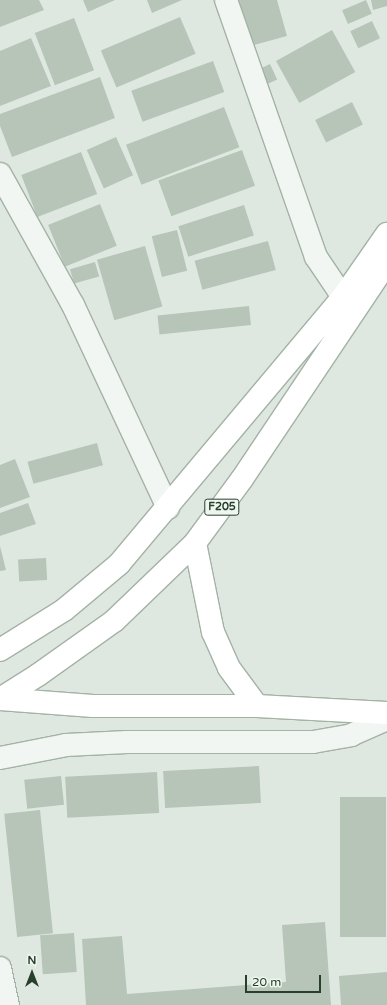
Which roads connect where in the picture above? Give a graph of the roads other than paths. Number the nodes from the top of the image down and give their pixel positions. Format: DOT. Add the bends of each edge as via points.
graph roads {
  1 [pos="226,0"];
  2 [pos="0,174"];
  3 [pos="387,234"];
  4 [pos="387,262"];
  5 [pos="343,297"];
  6 [pos="168,508"];
  7 [pos="195,543"];
  8 [pos="0,650"];
  9 [pos="0,699"];
  10 [pos="256,706"];
  11 [pos="387,714"];
  12 [pos="387,719"];
  13 [pos="0,758"];
  14 [pos="0,968"];
  15 [pos="8,1005"];
  1 -- 5 [label="street" via="316,257"];
  2 -- 6 [label="street" via="73,305"];
  3 -- 5 [label="main road"];
  4 -- 7 [label="main road, F205" via="242,479"];
  5 -- 6 [label="main road"];
  6 -- 8 [label="main road" via="120,564 64,610"];
  7 -- 9 [label="main road, F205" via="139,600 114,621"];
  7 -- 10 [label="main road" via="213,632 229,668"];
  9 -- 10 [label="main road" via="93,706"];
  10 -- 11 [label="main road"];
  12 -- 13 [label="street" via="351,735 313,742 127,742 66,745"];
  14 -- 15 [label="street"];
}
